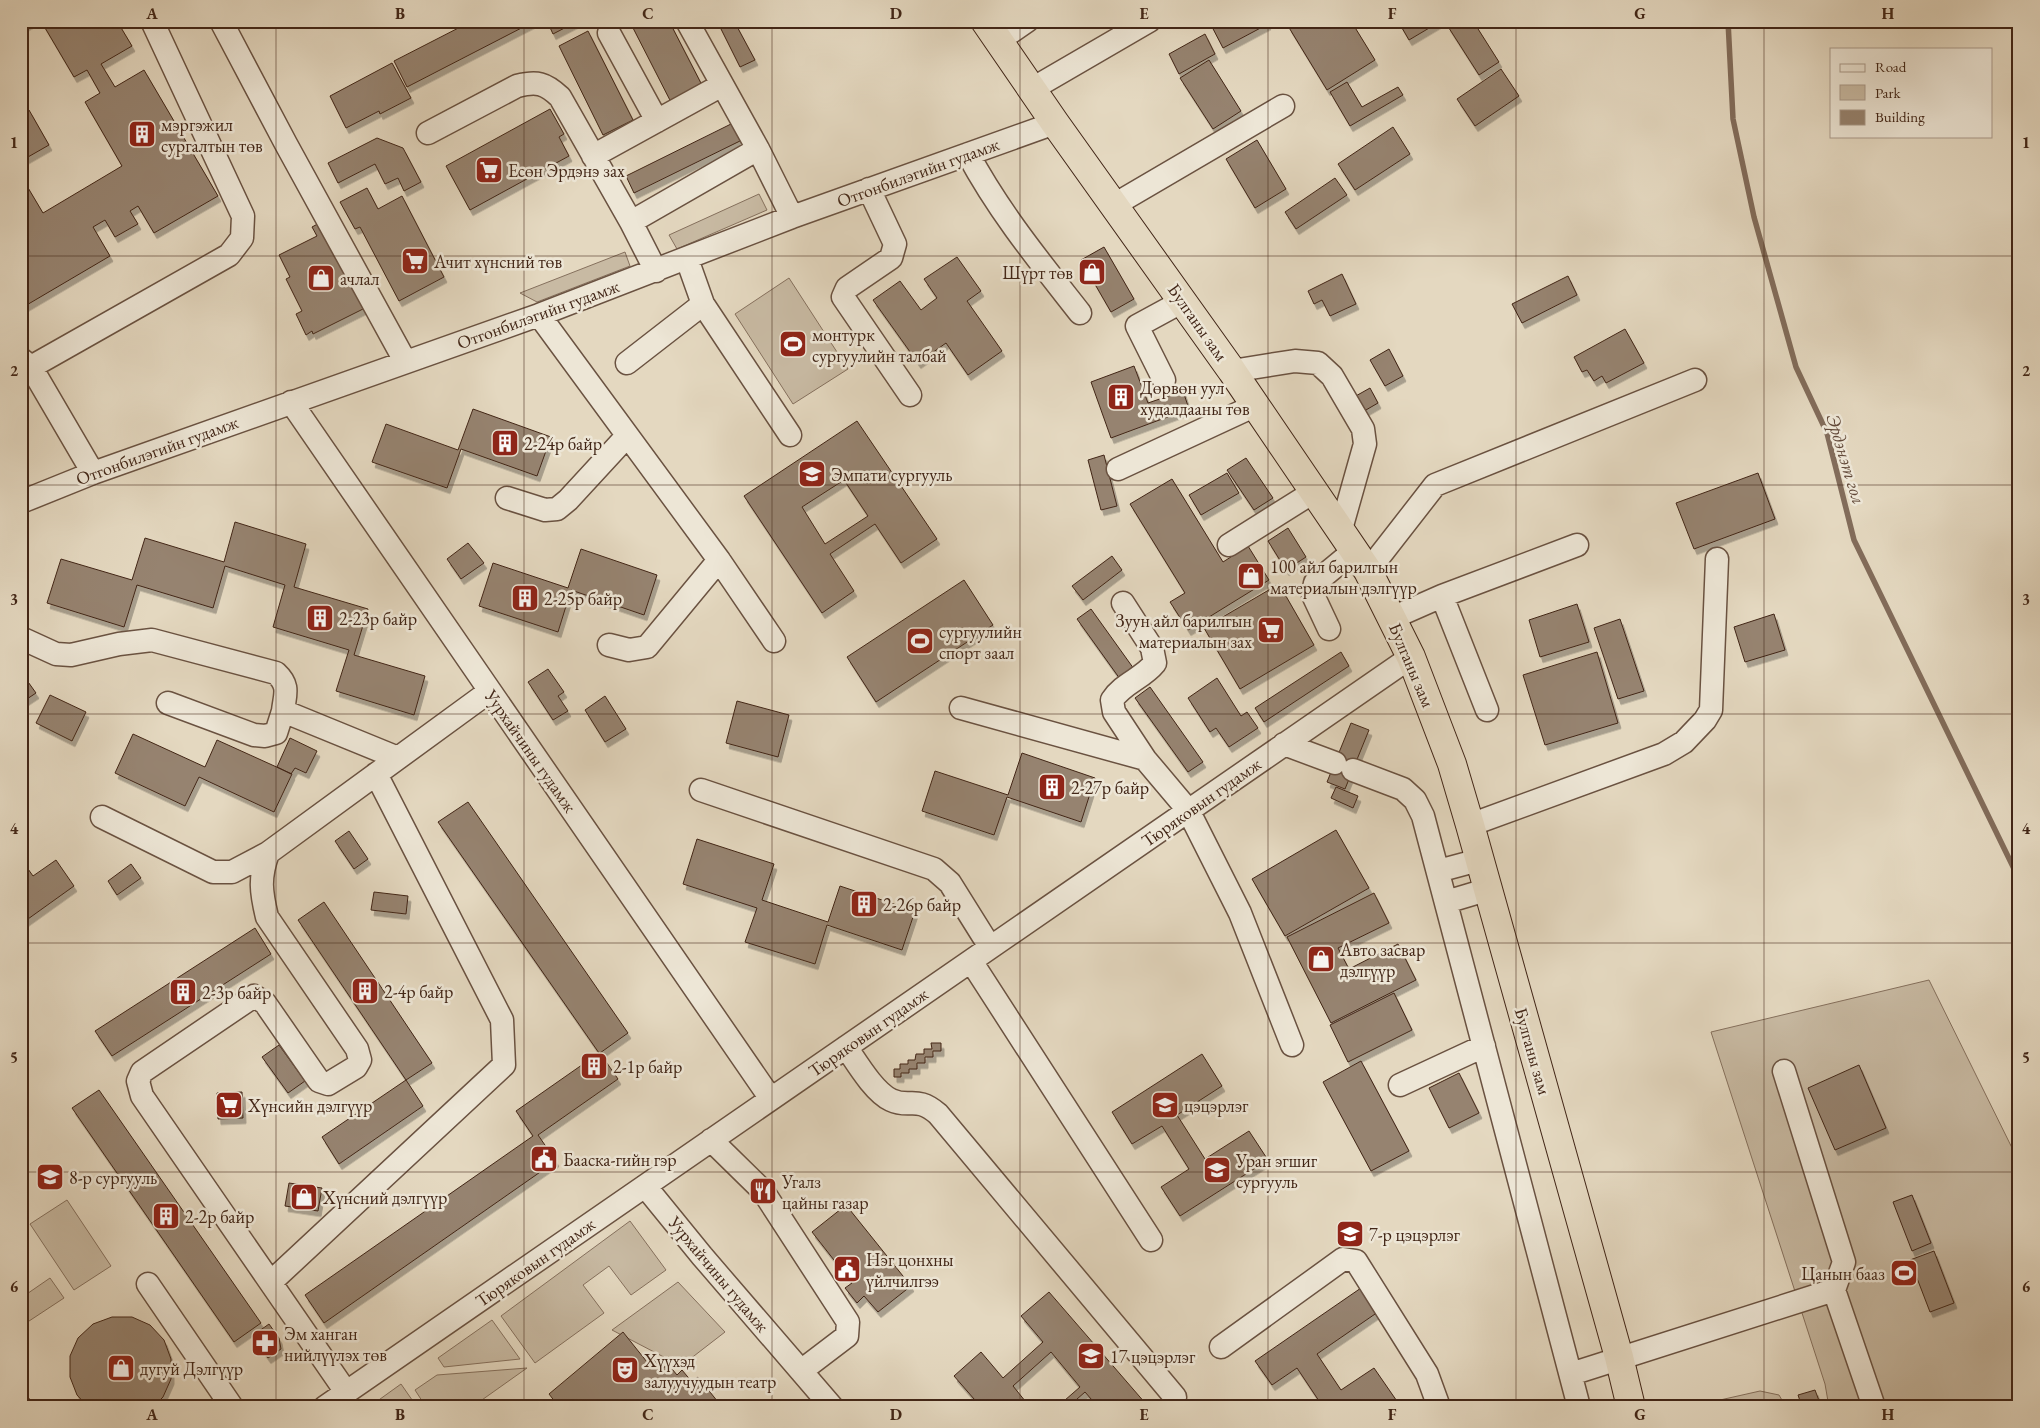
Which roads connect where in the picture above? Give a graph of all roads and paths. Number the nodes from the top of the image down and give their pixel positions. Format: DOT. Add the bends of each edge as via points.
graph roads {
  1 [pos="152,21"];
  2 [pos="222,21"];
  3 [pos="686,21"];
  4 [pos="1027,21"];
  5 [pos="1149,21"];
  6 [pos="991,31"];
  7 [pos="609,33"];
  8 [pos="722,85"];
  9 [pos="1032,89"];
  10 [pos="1284,106"];
  11 [pos="657,121"];
  12 [pos="1055,124"];
  13 [pos="428,134"];
  14 [pos="758,150"];
  15 [pos="968,154"];
  16 [pos="593,156"];
  17 [pos="869,189"];
  18 [pos="1114,205"];
  19 [pos="792,217"];
  20 [pos="631,222"];
  21 [pos="687,259"];
  22 [pos="656,271"];
  23 [pos="1183,301"];
  24 [pos="703,304"];
  25 [pos="1080,314"];
  26 [pos="539,315"];
  27 [pos="405,361"];
  28 [pos="26,363"];
  29 [pos="627,363"];
  30 [pos="1232,371"];
  31 [pos="1164,380"];
  32 [pos="1695,380"];
  33 [pos="910,396"];
  34 [pos="291,402"];
  35 [pos="1256,405"];
  36 [pos="790,435"];
  37 [pos="627,436"];
  38 [pos="1118,469"];
  39 [pos="93,473"];
  40 [pos="1314,491"];
  41 [pos="507,498"];
  42 [pos="21,502"];
  43 [pos="1229,545"];
  44 [pos="1577,545"];
  45 [pos="1355,550"];
  46 [pos="1717,559"];
  47 [pos="719,560"];
  48 [pos="1442,596"];
  49 [pos="1123,603"];
  50 [pos="1392,618"];
  51 [pos="1329,629"];
  52 [pos="21,638"];
  53 [pos="774,641"];
  54 [pos="609,645"];
  55 [pos="1411,657"];
  56 [pos="490,691"];
  57 [pos="168,703"];
  58 [pos="961,708"];
  59 [pos="1487,710"];
  60 [pos="283,711"];
  61 [pos="1284,744"];
  62 [pos="398,758"];
  63 [pos="1145,759"];
  64 [pos="376,774"];
  65 [pos="701,790"];
  66 [pos="1188,810"];
  67 [pos="102,817"];
  68 [pos="1470,825"];
  69 [pos="268,853"];
  70 [pos="1479,860"];
  71 [pos="1438,872"];
  72 [pos="1486,890"];
  73 [pos="1446,902"];
  74 [pos="990,947"];
  75 [pos="971,961"];
  76 [pos="1292,1045"];
  77 [pos="1484,1046"];
  78 [pos="846,1047"];
  79 [pos="1784,1071"];
  80 [pos="1400,1085"];
  81 [pos="771,1099"];
  82 [pos="711,1140"];
  83 [pos="645,1186"];
  84 [pos="1150,1240"];
  85 [pos="271,1282"];
  86 [pos="148,1284"];
  87 [pos="1834,1290"];
  88 [pos="1220,1347"];
  89 [pos="1619,1357"];
  90 [pos="800,1371"];
  91 [pos="1571,1374"];
  92 [pos="346,1392"];
  93 [pos="1175,1397"];
  94 [pos="232,1407"];
  95 [pos="326,1407"];
  96 [pos="832,1407"];
  97 [pos="1439,1407"];
  98 [pos="1579,1407"];
  99 [pos="1631,1407"];
  100 [pos="1874,1407"];
  1 -- 28 [label="street" via="242,216 242,238 229,255"];
  2 -- 27 [label="street"];
  3 -- 8 [label="street"];
  4 -- 6 [label="street"];
  5 -- 9 [label="street"];
  6 -- 9 [label="highway, Булганы зам"];
  7 -- 11 [label="street"];
  8 -- 11 [label="street"];
  8 -- 14 [label="street"];
  9 -- 12 [label="highway, Булганы зам"];
  10 -- 18 [label="street"];
  11 -- 16 [label="street"];
  12 -- 15 [label="street, Отгонбилэгийн гудамж"];
  12 -- 18 [label="highway, Булганы зам"];
  13 -- 16 [label="street" via="517,86 532,82 550,87 560,97"];
  14 -- 19 [label="street"];
  14 -- 20 [label="street"];
  15 -- 17 [label="street, Отгонбилэгийн гудамж"];
  15 -- 25 [label="street" via="983,182 1024,241"];
  16 -- 20 [label="street"];
  17 -- 19 [label="street, Отгонбилэгийн гудамж"];
  17 -- 33 [label="street" via="895,244 892,258 847,288 843,297"];
  18 -- 23 [label="highway, Булганы зам"];
  19 -- 21 [label="street, Отгонбилэгийн гудамж"];
  20 -- 22 [label="street"];
  21 -- 22 [label="street, Отгонбилэгийн гудамж"];
  21 -- 24 [label="street"];
  22 -- 26 [label="street, Отгонбилэгийн гудамж"];
  23 -- 30 [label="highway, Булганы зам"];
  23 -- 31 [label="street" via="1137,326"];
  24 -- 29 [label="street"];
  24 -- 36 [label="street"];
  26 -- 27 [label="street, Отгонбилэгийн гудамж"];
  26 -- 37 [label="street"];
  27 -- 34 [label="street, Отгонбилэгийн гудамж"];
  28 -- 39 [label="street"];
  30 -- 35 [label="highway, Булганы зам"];
  30 -- 45 [label="street" via="1295,361 1318,363 1332,376 1362,428 1365,444"];
  32 -- 45 [label="street" via="1435,485"];
  34 -- 39 [label="street, Отгонбилэгийн гудамж"];
  34 -- 56 [label="street, Уурхайчины гудамж"];
  35 -- 38 [label="street"];
  35 -- 40 [label="highway, Булганы зам"];
  37 -- 41 [label="street" via="557,510 544,510"];
  37 -- 47 [label="street"];
  39 -- 42 [label="street, Отгонбилэгийн гудамж"];
  40 -- 43 [label="street"];
  40 -- 45 [label="highway, Булганы зам"];
  44 -- 48 [label="street"];
  45 -- 50 [label="highway, Булганы зам"];
  45 -- 51 [label="street" via="1315,583 1313,595"];
  46 -- 68 [label="street" via="1711,710 1696,730 1664,754"];
  47 -- 53 [label="street"];
  47 -- 54 [label="street" via="647,646 629,650"];
  48 -- 50 [label="street"];
  48 -- 59 [label="street"];
  49 -- 63 [label="street" via="1152,648 1155,663 1146,674 1118,690 1112,700 1114,712"];
  50 -- 55 [label="highway, Булганы зам"];
  52 -- 60 [label="street" via="56,654 71,655 152,640 276,673 286,687"];
  55 -- 61 [label="street, Тюряковын гудамж"];
  55 -- 68 [label="highway, Булганы зам" via="1452,764"];
  56 -- 62 [label="street"];
  56 -- 81 [label="street, Уурхайчины гудамж"];
  57 -- 60 [label="street" via="265,736 276,733"];
  58 -- 63 [label="street"];
  60 -- 62 [label="street"];
  61 -- 66 [label="street, Тюряковын гудамж"];
  61 -- 71 [label="street" via="1403,789 1415,800 1423,816"];
  62 -- 64 [label="street"];
  63 -- 66 [label="street"];
  64 -- 69 [label="street"];
  64 -- 85 [label="street" via="502,1020 504,1065"];
  65 -- 74 [label="street" via="934,869 950,883"];
  66 -- 74 [label="street, Тюряковын гудамж"];
  66 -- 76 [label="street" via="1240,913"];
  67 -- 69 [label="street" via="213,872 232,872"];
  68 -- 70 [label="highway, Булганы зам"];
  69 -- 85 [label="street" via="261,871 261,893 267,917 357,1049 360,1060 356,1067 328,1084 319,1081 265,1003 254,996 142,1072 138,1081 142,1096"];
  70 -- 71 [label="street"];
  70 -- 72 [label="highway, Булганы зам"];
  71 -- 73 [label="street"];
  72 -- 73 [label="street"];
  72 -- 89 [label="highway, Булганы зам"];
  73 -- 77 [label="street"];
  74 -- 75 [label="street, Тюряковын гудамж"];
  75 -- 78 [label="street, Тюряковын гудамж"];
  75 -- 84 [label="street"];
  77 -- 80 [label="street"];
  77 -- 91 [label="street"];
  78 -- 81 [label="street, Тюряковын гудамж"];
  78 -- 93 [label="street" via="879,1092 899,1103 921,1103 938,1114"];
  79 -- 87 [label="street" via="1844,1262"];
  81 -- 82 [label="street, Тюряковын гудамж"];
  82 -- 83 [label="street, Тюряковын гудамж"];
  82 -- 90 [label="street" via="764,1191 848,1322 847,1336"];
  83 -- 90 [label="street, Уурхайчины гудамж"];
  83 -- 92 [label="street, Тюряковын гудамж"];
  85 -- 92 [label="street"];
  86 -- 94 [label="street"];
  87 -- 89 [label="street"];
  87 -- 100 [label="street"];
  88 -- 97 [label="street" via="1343,1259 1356,1261 1427,1374"];
  89 -- 91 [label="street"];
  89 -- 99 [label="highway, Булганы зам"];
  90 -- 96 [label="street, Уурхайчины гудамж"];
  91 -- 98 [label="street"];
  92 -- 95 [label="street, Тюряковын гудамж"];
}
